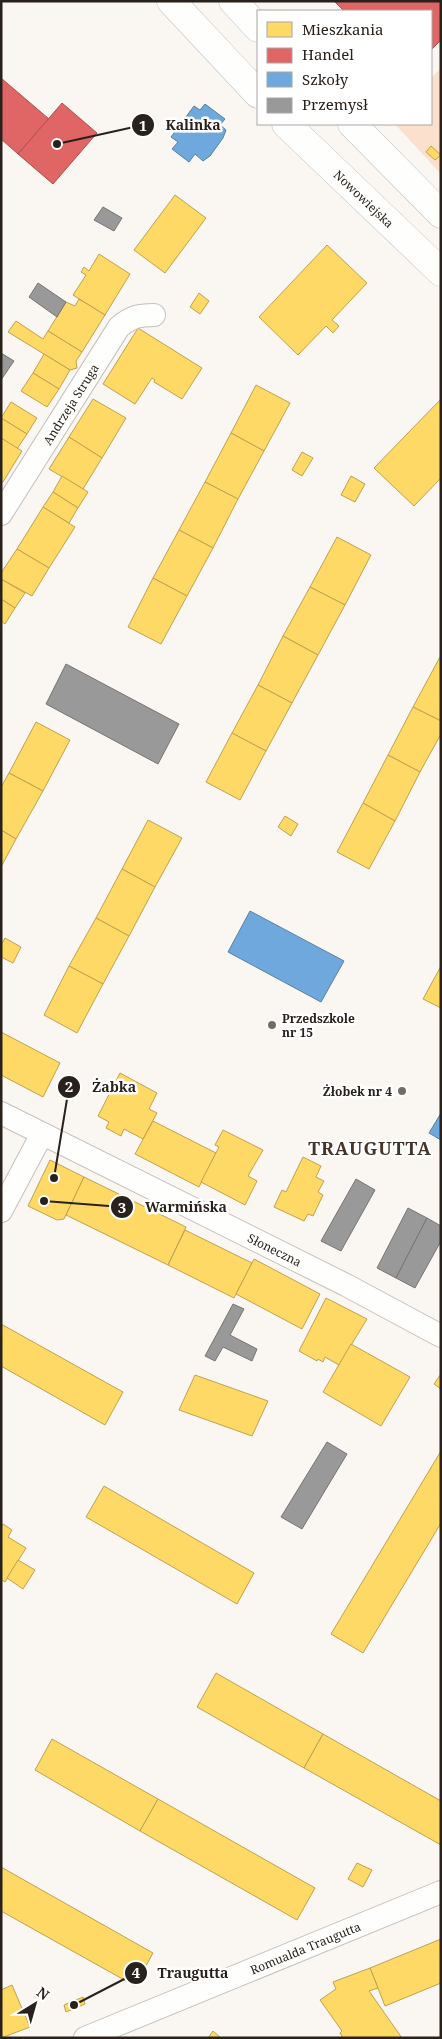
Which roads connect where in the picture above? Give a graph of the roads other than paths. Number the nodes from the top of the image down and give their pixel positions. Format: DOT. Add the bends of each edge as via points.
graph roads {
  1 [pos="171,1"];
  2 [pos="233,1"];
  3 [pos="257,27"];
  4 [pos="257,93"];
  5 [pos="287,125"];
  6 [pos="353,125"];
  7 [pos="441,214"];
  8 [pos="441,272"];
  9 [pos="154,316"];
  10 [pos="1,514"];
  11 [pos="1,1113"];
  12 [pos="42,1134"];
  13 [pos="1,1211"];
  14 [pos="441,1336"];
  15 [pos="441,1892"];
  16 [pos="85,2038"];
  1 -- 4 [label="street"];
  2 -- 3 [label="street"];
  5 -- 8 [label="street, Nowowiejska"];
  6 -- 7 [label="street"];
  9 -- 10 [label="street, Andrzeja Struga" via="130,317 119,327"];
  11 -- 12 [label="street, Słoneczna"];
  12 -- 13 [label="street"];
  12 -- 14 [label="street, Słoneczna" via="346,1285"];
  15 -- 16 [label="street, Romualda Traugutta"];
}
